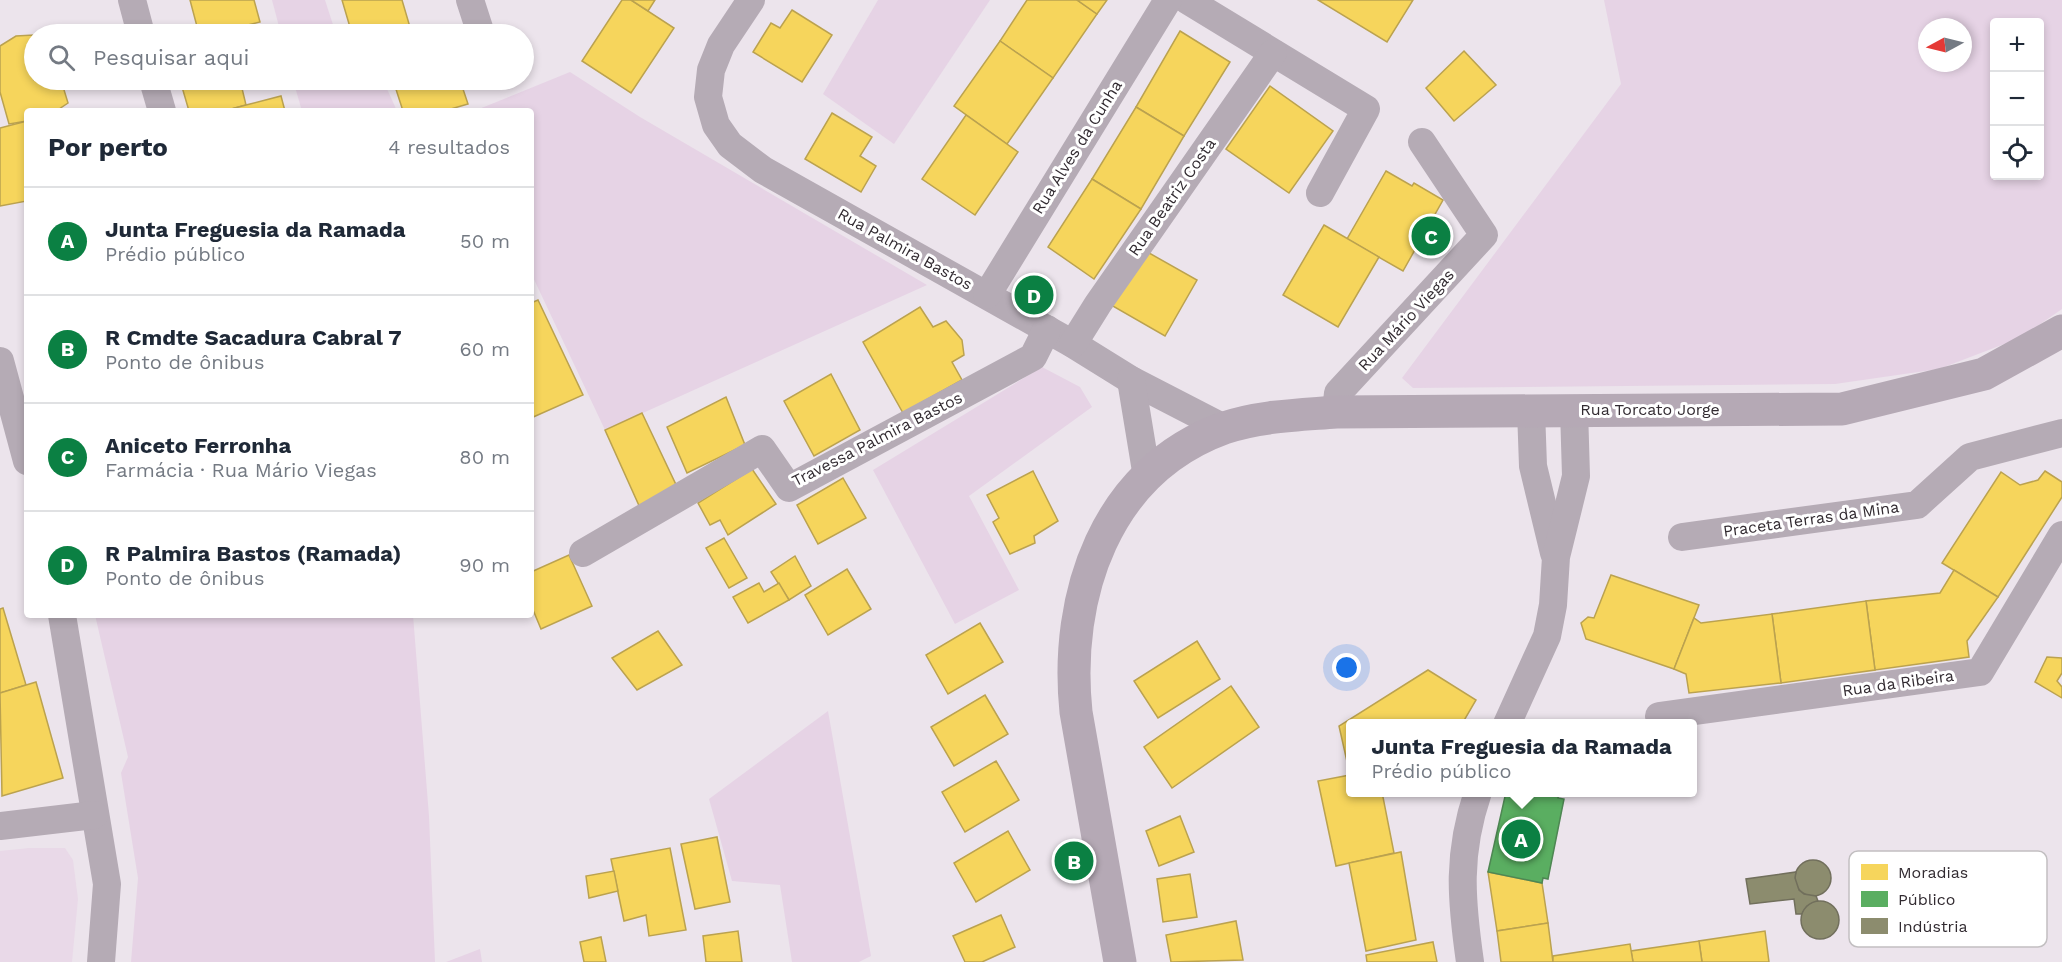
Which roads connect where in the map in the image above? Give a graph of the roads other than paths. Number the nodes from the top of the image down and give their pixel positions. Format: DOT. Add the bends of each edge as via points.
graph roads {
  1 [pos="132,0"];
  2 [pos="470,0"];
  3 [pos="751,0"];
  4 [pos="1168,0"];
  5 [pos="1187,0"];
  6 [pos="138,24"];
  7 [pos="478,24"];
  8 [pos="1273,52"];
  9 [pos="156,90"];
  10 [pos="161,108"];
  11 [pos="1422,142"];
  12 [pos="1320,193"];
  13 [pos="987,295"];
  14 [pos="1047,329"];
  15 [pos="2062,331"];
  16 [pos="1073,344"];
  17 [pos="0,361"];
  18 [pos="1131,380"];
  19 [pos="1531,410"];
  20 [pos="1574,410"];
  21 [pos="1336,412"];
  22 [pos="1224,428"];
  23 [pos="2062,433"];
  24 [pos="24,449"];
  25 [pos="1147,477"];
  26 [pos="2062,535"];
  27 [pos="1682,537"];
  28 [pos="583,553"];
  29 [pos="1556,557"];
  30 [pos="63,618"];
  31 [pos="1659,716"];
  32 [pos="1509,719"];
  33 [pos="1477,797"];
  34 [pos="94,815"];
  35 [pos="0,826"];
  36 [pos="101,962"];
  37 [pos="1120,962"];
  38 [pos="1470,962"];
  1 -- 6 [label="street"];
  2 -- 7 [label="street"];
  3 -- 13 [label="street, Rua Palmira Bastos" via="721,45 711,70 708,97 716,125 730,145 763,170"];
  4 -- 13 [label="street, Rua Alves da Cunha"];
  5 -- 8 [label="street"];
  8 -- 12 [label="street" via="1366,110"];
  8 -- 16 [label="street, Rua Beatriz Costa"];
  9 -- 10 [label="street"];
  11 -- 21 [label="street, Rua Mário Viegas" via="1484,235 1338,393"];
  13 -- 14 [label="street, Rua Palmira Bastos"];
  14 -- 16 [label="street, Rua Palmira Bastos"];
  14 -- 28 [label="street, Travessa Palmira Bastos" via="1033,357 789,488 762,449"];
  15 -- 20 [label="main road, Rua Torcato Jorge" via="1984,374 1842,409"];
  16 -- 18 [label="street, Rua Palmira Bastos"];
  17 -- 24 [label="street"];
  18 -- 22 [label="street, Rua Palmira Bastos"];
  18 -- 25 [label="street"];
  19 -- 20 [label="main road, Rua Torcato Jorge"];
  19 -- 21 [label="main road, Rua Torcato Jorge"];
  19 -- 29 [label="street" via="1533,466"];
  20 -- 29 [label="street" via="1576,476"];
  21 -- 22 [label="main road, Rua Torcato Jorge" via="1277,417"];
  22 -- 25 [label="main road, Rua Torcato Jorge" via="1183,448"];
  23 -- 27 [label="street, Praceta Terras da Mina" via="1970,457 1917,505"];
  25 -- 37 [label="main road, Rua Torcato Jorge" via="1119,512 1091,563 1080,599 1073,647 1076,712"];
  26 -- 31 [label="street, Rua da Ribeira" via="1980,672"];
  29 -- 32 [label="street" via="1547,636"];
  30 -- 34 [label="street"];
  33 -- 38 [label="street" via="1462,872 1461,902"];
  34 -- 35 [label="street"];
  34 -- 36 [label="street" via="107,884"];
}
